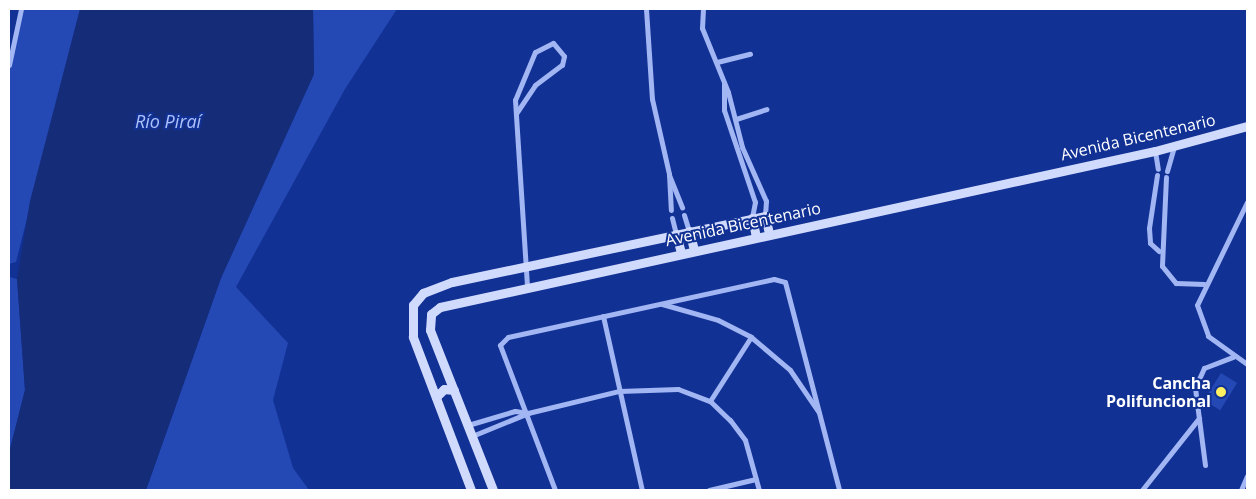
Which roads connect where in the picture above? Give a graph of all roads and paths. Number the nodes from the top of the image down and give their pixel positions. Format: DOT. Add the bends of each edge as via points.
graph roads {
  1 [pos="21,9"];
  2 [pos="646,9"];
  3 [pos="703,9"];
  4 [pos="750,54"];
  5 [pos="717,62"];
  6 [pos="9,65"];
  7 [pos="724,83"];
  8 [pos="766,109"];
  9 [pos="517,112"];
  10 [pos="736,119"];
  11 [pos="1247,126"];
  12 [pos="1174,146"];
  13 [pos="1155,151"];
  14 [pos="1169,163"];
  15 [pos="1158,169"];
  16 [pos="669,174"];
  17 [pos="1247,202"];
  18 [pos="682,208"];
  19 [pos="671,210"];
  20 [pos="684,215"];
  21 [pos="765,216"];
  22 [pos="672,218"];
  23 [pos="752,218"];
  24 [pos="689,230"];
  25 [pos="676,234"];
  26 [pos="769,234"];
  27 [pos="756,237"];
  28 [pos="694,250"];
  29 [pos="1159,251"];
  30 [pos="681,253"];
  31 [pos="527,267"];
  32 [pos="1204,284"];
  33 [pos="527,287"];
  34 [pos="660,304"];
  35 [pos="602,316"];
  36 [pos="430,330"];
  37 [pos="751,336"];
  38 [pos="413,337"];
  39 [pos="1233,357"];
  40 [pos="1247,364"];
  41 [pos="454,390"];
  42 [pos="619,391"];
  43 [pos="436,397"];
  44 [pos="710,401"];
  45 [pos="528,413"];
  46 [pos="822,418"];
  47 [pos="1198,418"];
  48 [pos="468,425"];
  49 [pos="472,436"];
  50 [pos="1205,465"];
  51 [pos="1247,476"];
  52 [pos="756,480"];
  53 [pos="490,489"];
  54 [pos="471,490"];
  55 [pos="555,490"];
  56 [pos="642,490"];
  57 [pos="709,490"];
  58 [pos="759,490"];
  59 [pos="839,490"];
  60 [pos="1142,490"];
  61 [pos="1240,490"];
  1 -- 6 [label="street"];
  2 -- 16 [label="street" via="652,99"];
  3 -- 5 [label="street" via="702,28"];
  4 -- 5 [label="street"];
  5 -- 7 [label="street"];
  7 -- 10 [label="street"];
  7 -- 23 [label="street" via="724,110 755,202"];
  8 -- 10 [label="street"];
  9 -- 9 [label="street" via="535,85 562,64 564,56 553,43 535,52 517,89"];
  9 -- 31 [label="street"];
  10 -- 21 [label="street" via="742,147 766,201"];
  11 -- 12 [label="street, Avenida Bicentenario"];
  12 -- 13 [label="street, Avenida Bicentenario"];
  12 -- 14 [label="street"];
  13 -- 15 [label="street"];
  13 -- 26 [label="street, Avenida Bicentenario"];
  14 -- 15 [label="street"];
  14 -- 29 [label="street"];
  15 -- 29 [label="street" via="1149,228 1150,243"];
  16 -- 18 [label="street"];
  16 -- 19 [label="street"];
  17 -- 32 [label="street"];
  20 -- 24 [label="street"];
  21 -- 23 [label="street, Avenida Bicentenario"];
  21 -- 26 [label="street"];
  22 -- 25 [label="street"];
  23 -- 24 [label="street, Avenida Bicentenario"];
  23 -- 27 [label="street"];
  24 -- 25 [label="street, Avenida Bicentenario"];
  24 -- 28 [label="street"];
  25 -- 30 [label="street"];
  25 -- 31 [label="street, Avenida Bicentenario"];
  26 -- 27 [label="street, Avenida Bicentenario"];
  27 -- 28 [label="street, Avenida Bicentenario"];
  28 -- 30 [label="street, Avenida Bicentenario"];
  29 -- 32 [label="street" via="1166,275 1176,283"];
  30 -- 33 [label="street, Avenida Bicentenario"];
  31 -- 33 [label="street"];
  31 -- 38 [label="street, Avenida Bicentenario" via="435,286 423,293 411,312"];
  32 -- 39 [label="street" via="1198,305 1200,322 1208,336"];
  33 -- 36 [label="street, Avenida Bicentenario" via="440,306 431,314"];
  34 -- 35 [label="street"];
  34 -- 37 [label="street" via="718,320"];
  34 -- 46 [label="street" via="774,279 785,282"];
  35 -- 42 [label="street"];
  35 -- 45 [label="street" via="508,337 500,345"];
  36 -- 38 [label="street"];
  36 -- 41 [label="street"];
  37 -- 44 [label="street"];
  37 -- 46 [label="street" via="790,370"];
  38 -- 43 [label="street, Avenida Bicentenario"];
  39 -- 40 [label="street"];
  39 -- 47 [label="street" via="1212,362 1198,377"];
  41 -- 43 [label="street" via="444,388"];
  41 -- 48 [label="street"];
  42 -- 44 [label="street" via="678,389"];
  42 -- 45 [label="street"];
  42 -- 56 [label="street"];
  43 -- 54 [label="street, Avenida Bicentenario"];
  44 -- 52 [label="street" via="745,440"];
  45 -- 48 [label="street" via="514,411"];
  45 -- 49 [label="street"];
  45 -- 55 [label="street"];
  46 -- 59 [label="street"];
  47 -- 50 [label="street"];
  47 -- 60 [label="street"];
  48 -- 49 [label="street"];
  49 -- 53 [label="street"];
  51 -- 61 [label="street"];
  52 -- 57 [label="street"];
  52 -- 58 [label="street"];
}
